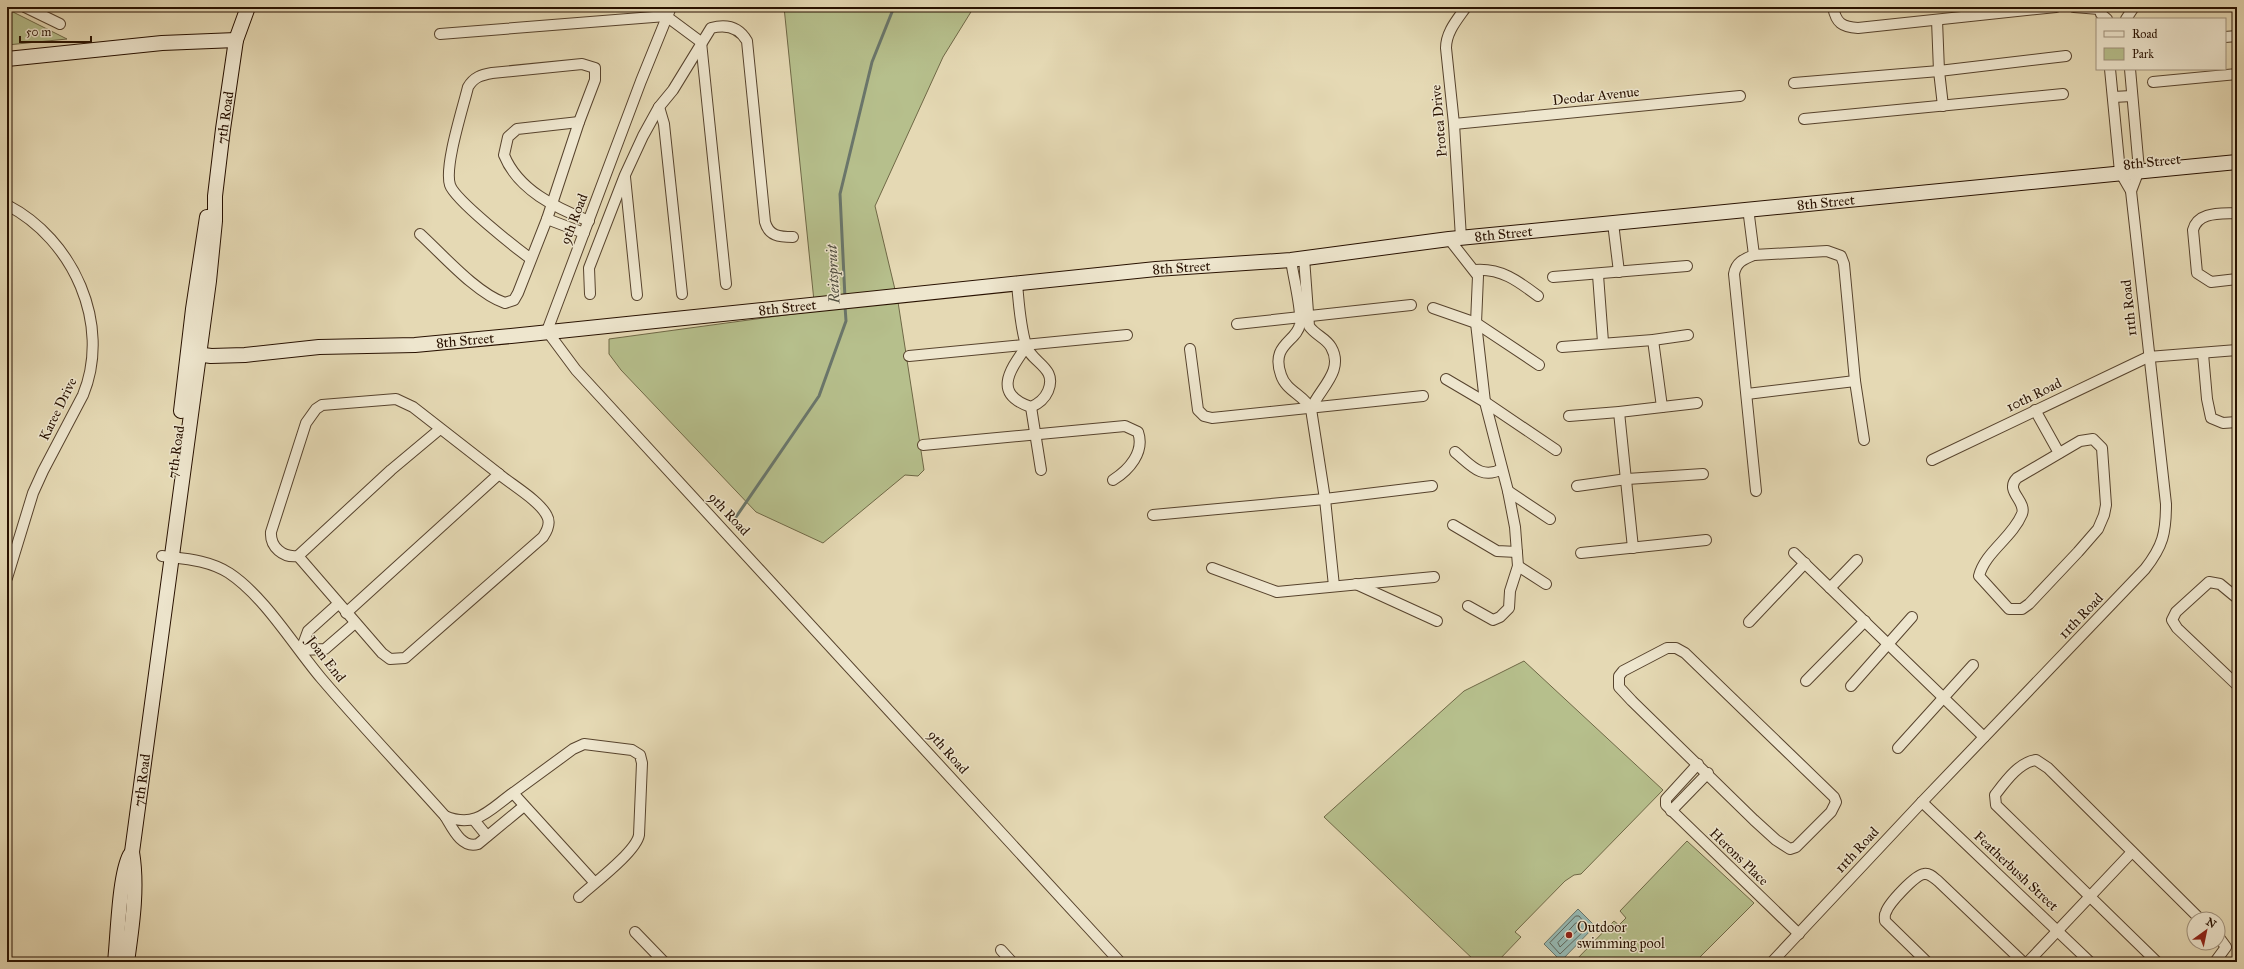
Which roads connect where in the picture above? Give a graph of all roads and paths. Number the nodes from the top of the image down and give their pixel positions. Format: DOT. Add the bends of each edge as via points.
graph roads {
  1 [pos="25,7"];
  2 [pos="248,7"];
  3 [pos="1466,7"];
  4 [pos="1833,7"];
  5 [pos="2056,7"];
  6 [pos="2074,7"];
  7 [pos="2134,7"];
  8 [pos="2099,8"];
  9 [pos="2016,9"];
  10 [pos="667,10"];
  11 [pos="2106,18"];
  12 [pos="2127,18"];
  13 [pos="1937,20"];
  14 [pos="60,24"];
  15 [pos="440,34"];
  16 [pos="2237,36"];
  17 [pos="2226,37"];
  18 [pos="236,40"];
  19 [pos="701,42"];
  20 [pos="2066,56"];
  21 [pos="7,59"];
  22 [pos="2110,70"];
  23 [pos="2130,70"];
  24 [pos="1939,71"];
  25 [pos="2237,74"];
  26 [pos="2154,82"];
  27 [pos="1794,83"];
  28 [pos="2063,94"];
  29 [pos="1740,96"];
  30 [pos="2132,96"];
  31 [pos="2113,97"];
  32 [pos="1943,106"];
  33 [pos="659,107"];
  34 [pos="1804,119"];
  35 [pos="579,122"];
  36 [pos="1454,124"];
  37 [pos="2237,153"];
  38 [pos="2237,162"];
  39 [pos="2139,167"];
  40 [pos="2120,169"];
  41 [pos="625,175"];
  42 [pos="2131,191"];
  43 [pos="7,205"];
  44 [pos="551,205"];
  45 [pos="1748,208"];
  46 [pos="2237,213"];
  47 [pos="547,219"];
  48 [pos="589,221"];
  49 [pos="1613,224"];
  50 [pos="584,233"];
  51 [pos="420,234"];
  52 [pos="793,237"];
  53 [pos="1455,238"];
  54 [pos="1754,255"];
  55 [pos="531,259"];
  56 [pos="1298,259"];
  57 [pos="1687,266"];
  58 [pos="1476,270"];
  59 [pos="1619,272"];
  60 [pos="1598,275"];
  61 [pos="1553,277"];
  62 [pos="2237,280"];
  63 [pos="726,284"];
  64 [pos="1017,284"];
  65 [pos="590,294"];
  66 [pos="682,294"];
  67 [pos="637,295"];
  68 [pos="1538,296"];
  69 [pos="1411,305"];
  70 [pos="1433,308"];
  71 [pos="1304,318"];
  72 [pos="1476,323"];
  73 [pos="1237,324"];
  74 [pos="547,331"];
  75 [pos="1127,335"];
  76 [pos="1688,335"];
  77 [pos="1653,340"];
  78 [pos="1603,342"];
  79 [pos="1026,347"];
  80 [pos="1562,347"];
  81 [pos="1190,349"];
  82 [pos="2237,350"];
  83 [pos="2203,354"];
  84 [pos="909,356"];
  85 [pos="2148,357"];
  86 [pos="193,360"];
  87 [pos="1538,365"];
  88 [pos="1446,379"];
  89 [pos="1855,381"];
  90 [pos="1747,394"];
  91 [pos="1423,396"];
  92 [pos="1485,402"];
  93 [pos="1697,403"];
  94 [pos="1031,407"];
  95 [pos="1662,407"];
  96 [pos="1311,409"];
  97 [pos="2035,410"];
  98 [pos="1619,412"];
  99 [pos="1569,416"];
  100 [pos="2237,422"];
  101 [pos="440,429"];
  102 [pos="1036,435"];
  103 [pos="1864,440"];
  104 [pos="922,445"];
  105 [pos="1556,450"];
  106 [pos="1455,452"];
  107 [pos="2059,453"];
  108 [pos="1932,460"];
  109 [pos="1502,469"];
  110 [pos="1041,470"];
  111 [pos="499,474"];
  112 [pos="1703,474"];
  113 [pos="1627,479"];
  114 [pos="1114,480"];
  115 [pos="1432,486"];
  116 [pos="1577,486"];
  117 [pos="1508,491"];
  118 [pos="1756,491"];
  119 [pos="1325,499"];
  120 [pos="1153,515"];
  121 [pos="1550,519"];
  122 [pos="1453,525"];
  123 [pos="1706,540"];
  124 [pos="1633,548"];
  125 [pos="1517,552"];
  126 [pos="1581,553"];
  127 [pos="1794,553"];
  128 [pos="166,556"];
  129 [pos="298,556"];
  130 [pos="1857,560"];
  131 [pos="1805,563"];
  132 [pos="1518,566"];
  133 [pos="1212,568"];
  134 [pos="1434,576"];
  135 [pos="7,578"];
  136 [pos="1356,584"];
  137 [pos="1546,584"];
  138 [pos="1334,586"];
  139 [pos="1830,588"];
  140 [pos="2237,598"];
  141 [pos="338,604"];
  142 [pos="1468,606"];
  143 [pos="346,613"];
  144 [pos="1912,617"];
  145 [pos="1437,621"];
  146 [pos="1865,621"];
  147 [pos="1749,622"];
  148 [pos="354,623"];
  149 [pos="1888,643"];
  150 [pos="301,650"];
  151 [pos="1973,665"];
  152 [pos="1806,681"];
  153 [pos="2237,685"];
  154 [pos="1851,686"];
  155 [pos="1944,697"];
  156 [pos="1984,737"];
  157 [pos="1898,748"];
  158 [pos="1698,764"];
  159 [pos="1708,773"];
  160 [pos="513,793"];
  161 [pos="1922,802"];
  162 [pos="524,806"];
  163 [pos="1671,811"];
  164 [pos="445,816"];
  165 [pos="474,820"];
  166 [pos="487,836"];
  167 [pos="132,852"];
  168 [pos="2132,852"];
  169 [pos="595,883"];
  170 [pos="2090,895"];
  171 [pos="579,897"];
  172 [pos="2192,911"];
  173 [pos="2058,930"];
  174 [pos="635,932"];
  175 [pos="1798,934"];
  176 [pos="1001,950"];
  177 [pos="2224,951"];
  178 [pos="115,962"];
  179 [pos="127,962"];
  180 [pos="664,962"];
  181 [pos="1012,962"];
  182 [pos="1120,962"];
  183 [pos="1772,962"];
  184 [pos="1927,962"];
  185 [pos="2023,962"];
  186 [pos="2028,962"];
  187 [pos="2090,962"];
  188 [pos="2157,962"];
  189 [pos="2215,962"];
  1 -- 14 [label="street"];
  2 -- 18 [label="street, 7th Road"];
  3 -- 36 [label="street, Protea Drive" via="1446,39"];
  4 -- 13 [label="street" via="1836,19 1841,26 1847,27"];
  5 -- 9 [label="street"];
  6 -- 8 [label="street"];
  7 -- 12 [label="street"];
  8 -- 11 [label="street"];
  9 -- 13 [label="street"];
  10 -- 15 [label="street"];
  10 -- 19 [label="street"];
  10 -- 48 [label="street, 9th Road"];
  13 -- 24 [label="street"];
  16 -- 17 [label="street"];
  18 -- 21 [label="street" via="162,43"];
  18 -- 86 [label="street, 7th Road" via="215,196 212,250"];
  19 -- 33 [label="street" via="673,90"];
  19 -- 52 [label="street" via="711,28 720,26 729,26 743,34 747,41 765,222 768,231 773,235"];
  19 -- 63 [label="street"];
  20 -- 24 [label="street"];
  22 -- 31 [label="street"];
  23 -- 30 [label="street"];
  24 -- 27 [label="street"];
  24 -- 32 [label="street"];
  25 -- 26 [label="street"];
  28 -- 32 [label="street"];
  29 -- 36 [label="street, Deodar Avenue"];
  30 -- 31 [label="street"];
  30 -- 39 [label="street"];
  31 -- 40 [label="street"];
  32 -- 34 [label="street"];
  33 -- 41 [label="street"];
  33 -- 66 [label="street" via="664,124"];
  35 -- 44 [label="street"];
  35 -- 44 [label="street" via="517,129 506,142 504,155 512,170 529,188"];
  35 -- 55 [label="street" via="595,80 595,68 591,66 582,64 480,76 468,87 454,142 450,186 485,221"];
  36 -- 53 [label="street, Protea Drive"];
  37 -- 39 [label="street, 8th Street"];
  38 -- 39 [label="street, 8th Street"];
  39 -- 40 [label="street, 8th Street"];
  39 -- 42 [label="street, 11th Road"];
  40 -- 42 [label="street, 11th Road"];
  40 -- 45 [label="street, 8th Street" via="2020,183"];
  41 -- 65 [label="street" via="589,268"];
  41 -- 67 [label="street"];
  42 -- 85 [label="street, 11th Road"];
  43 -- 135 [label="street, Karee Drive" via="38,225 68,262 83,290 91,315 94,354 83,395 33,493"];
  44 -- 47 [label="street"];
  44 -- 48 [label="street"];
  45 -- 49 [label="street, 8th Street"];
  45 -- 54 [label="street"];
  46 -- 62 [label="street" via="2202,217 2193,230 2197,273 2211,282"];
  47 -- 50 [label="street"];
  47 -- 55 [label="street"];
  48 -- 50 [label="street, 9th Road"];
  49 -- 53 [label="street, 8th Street"];
  49 -- 59 [label="street"];
  50 -- 74 [label="street, 9th Road"];
  51 -- 55 [label="street" via="461,273 491,296 505,303 512,302 515,298"];
  53 -- 56 [label="street, 8th Street"];
  53 -- 58 [label="street"];
  54 -- 89 [label="street" via="1827,251 1841,256 1844,264"];
  54 -- 90 [label="street" via="1738,264 1734,274"];
  56 -- 64 [label="street, 8th Street" via="1156,269"];
  56 -- 71 [label="street"];
  57 -- 59 [label="street"];
  58 -- 68 [label="street" via="1488,269 1507,274"];
  58 -- 72 [label="street" via="1479,285"];
  59 -- 60 [label="street"];
  60 -- 61 [label="street"];
  60 -- 78 [label="street"];
  64 -- 74 [label="street, 8th Street"];
  64 -- 79 [label="street"];
  69 -- 71 [label="street"];
  70 -- 72 [label="street"];
  71 -- 73 [label="street"];
  71 -- 96 [label="street" via="1312,330 1331,347 1335,365 1328,383 1314,400"];
  71 -- 96 [label="street" via="1299,329 1284,343 1280,353 1279,370 1285,383 1304,398"];
  72 -- 87 [label="street"];
  72 -- 92 [label="street"];
  74 -- 86 [label="street, 8th Street" via="415,345 320,347"];
  74 -- 182 [label="street, 9th Road" via="576,370"];
  75 -- 79 [label="street"];
  76 -- 77 [label="street"];
  77 -- 78 [label="street"];
  77 -- 95 [label="street"];
  78 -- 80 [label="street"];
  79 -- 84 [label="street"];
  79 -- 94 [label="street" via="1010,370 1007,383 1013,397"];
  79 -- 94 [label="street" via="1047,369 1050,377 1048,393"];
  81 -- 96 [label="street" via="1198,410 1204,416 1220,418"];
  82 -- 83 [label="street, 10th Road"];
  83 -- 85 [label="street, 10th Road" via="2181,353"];
  83 -- 100 [label="street" via="2207,399 2212,418 2223,424"];
  85 -- 97 [label="street, 10th Road"];
  85 -- 156 [label="street, 11th Road" via="2166,504 2166,525 2160,548 2146,569"];
  86 -- 128 [label="street, 7th Road"];
  88 -- 92 [label="street"];
  89 -- 90 [label="street"];
  89 -- 103 [label="street"];
  90 -- 118 [label="street"];
  91 -- 96 [label="street"];
  92 -- 105 [label="street"];
  92 -- 109 [label="street"];
  93 -- 95 [label="street"];
  94 -- 102 [label="street"];
  95 -- 98 [label="street"];
  96 -- 119 [label="street"];
  97 -- 107 [label="street"];
  97 -- 108 [label="street, 10th Road"];
  98 -- 99 [label="street"];
  98 -- 113 [label="street"];
  101 -- 111 [label="street"];
  101 -- 129 [label="street" via="391,470"];
  101 -- 129 [label="street" via="413,407 396,399 329,404 316,409 306,423 270,540 275,548 290,556"];
  102 -- 104 [label="street"];
  102 -- 110 [label="street"];
  102 -- 114 [label="street" via="1125,426 1136,430 1139,440 1134,460 1125,472"];
  106 -- 109 [label="street" via="1482,473 1493,473"];
  107 -- 107 [label="street" via="2080,441 2093,438 2097,441 2102,448 2106,505 2104,515 2098,529 2029,604 2022,609 2009,609 1982,582 1980,570 2013,530 2022,513 2023,507 2012,488 2015,480"];
  109 -- 117 [label="street"];
  111 -- 143 [label="street"];
  111 -- 148 [label="street" via="548,516 548,530 543,537 405,658 390,659"];
  112 -- 113 [label="street"];
  113 -- 116 [label="street"];
  113 -- 124 [label="street"];
  115 -- 119 [label="street"];
  117 -- 121 [label="street"];
  117 -- 125 [label="street"];
  119 -- 120 [label="street"];
  119 -- 138 [label="street"];
  122 -- 125 [label="street" via="1498,551"];
  123 -- 124 [label="street"];
  124 -- 126 [label="street"];
  125 -- 132 [label="street"];
  127 -- 131 [label="street"];
  128 -- 150 [label="street, Joan End" via="210,563 230,574 248,590"];
  128 -- 167 [label="street, 7th Road" via="156,684 150,710"];
  129 -- 141 [label="street"];
  130 -- 139 [label="street"];
  131 -- 139 [label="street"];
  131 -- 147 [label="street"];
  132 -- 137 [label="street"];
  132 -- 142 [label="street" via="1510,591 1509,608 1500,616 1492,620"];
  133 -- 138 [label="street" via="1277,592"];
  134 -- 136 [label="street"];
  136 -- 138 [label="street"];
  136 -- 145 [label="street"];
  139 -- 146 [label="street"];
  140 -- 153 [label="street" via="2220,584 2209,582 2179,609 2172,620 2177,628"];
  141 -- 143 [label="street"];
  141 -- 150 [label="street" via="308,631"];
  143 -- 148 [label="street"];
  144 -- 149 [label="street"];
  146 -- 149 [label="street"];
  146 -- 152 [label="street"];
  148 -- 150 [label="street" via="325,649"];
  149 -- 154 [label="street"];
  149 -- 155 [label="street"];
  150 -- 164 [label="street, Joan End" via="321,678"];
  151 -- 155 [label="street"];
  155 -- 156 [label="street"];
  155 -- 157 [label="street"];
  156 -- 161 [label="street, 11th Road"];
  158 -- 159 [label="street"];
  158 -- 159 [label="street" via="1632,702 1618,682 1623,671 1667,648 1676,648 1685,653 1825,786 1836,802 1831,812 1801,843 1790,849 1754,820"];
  158 -- 163 [label="street, Herons Place" via="1666,799 1666,805"];
  159 -- 163 [label="street"];
  160 -- 162 [label="street"];
  160 -- 165 [label="street"];
  160 -- 169 [label="street" via="573,749 584,744 632,750 640,755 642,763 638,841"];
  161 -- 173 [label="street, Featherbush Street"];
  161 -- 175 [label="street, 11th Road"];
  162 -- 166 [label="street"];
  162 -- 169 [label="street"];
  163 -- 175 [label="street, Herons Place"];
  164 -- 165 [label="street" via="458,821"];
  164 -- 166 [label="street, Joan End" via="467,844 478,844"];
  165 -- 166 [label="street"];
  167 -- 178 [label="street, 7th Road" via="126,864"];
  167 -- 179 [label="street, 7th Road" via="135,873 134,915"];
  168 -- 170 [label="street"];
  168 -- 170 [label="street" via="2043,764 2036,760 2022,766 1995,795 1996,805"];
  168 -- 172 [label="street"];
  169 -- 171 [label="street"];
  170 -- 173 [label="street"];
  170 -- 188 [label="street"];
  173 -- 186 [label="street"];
  173 -- 187 [label="street, Featherbush Street"];
  174 -- 180 [label="street"];
  175 -- 183 [label="street, 11th Road"];
  176 -- 181 [label="street"];
  177 -- 189 [label="street"];
  184 -- 185 [label="street" via="1885,921 1888,908 1916,878 1924,874 1929,874 1938,881"];
}
